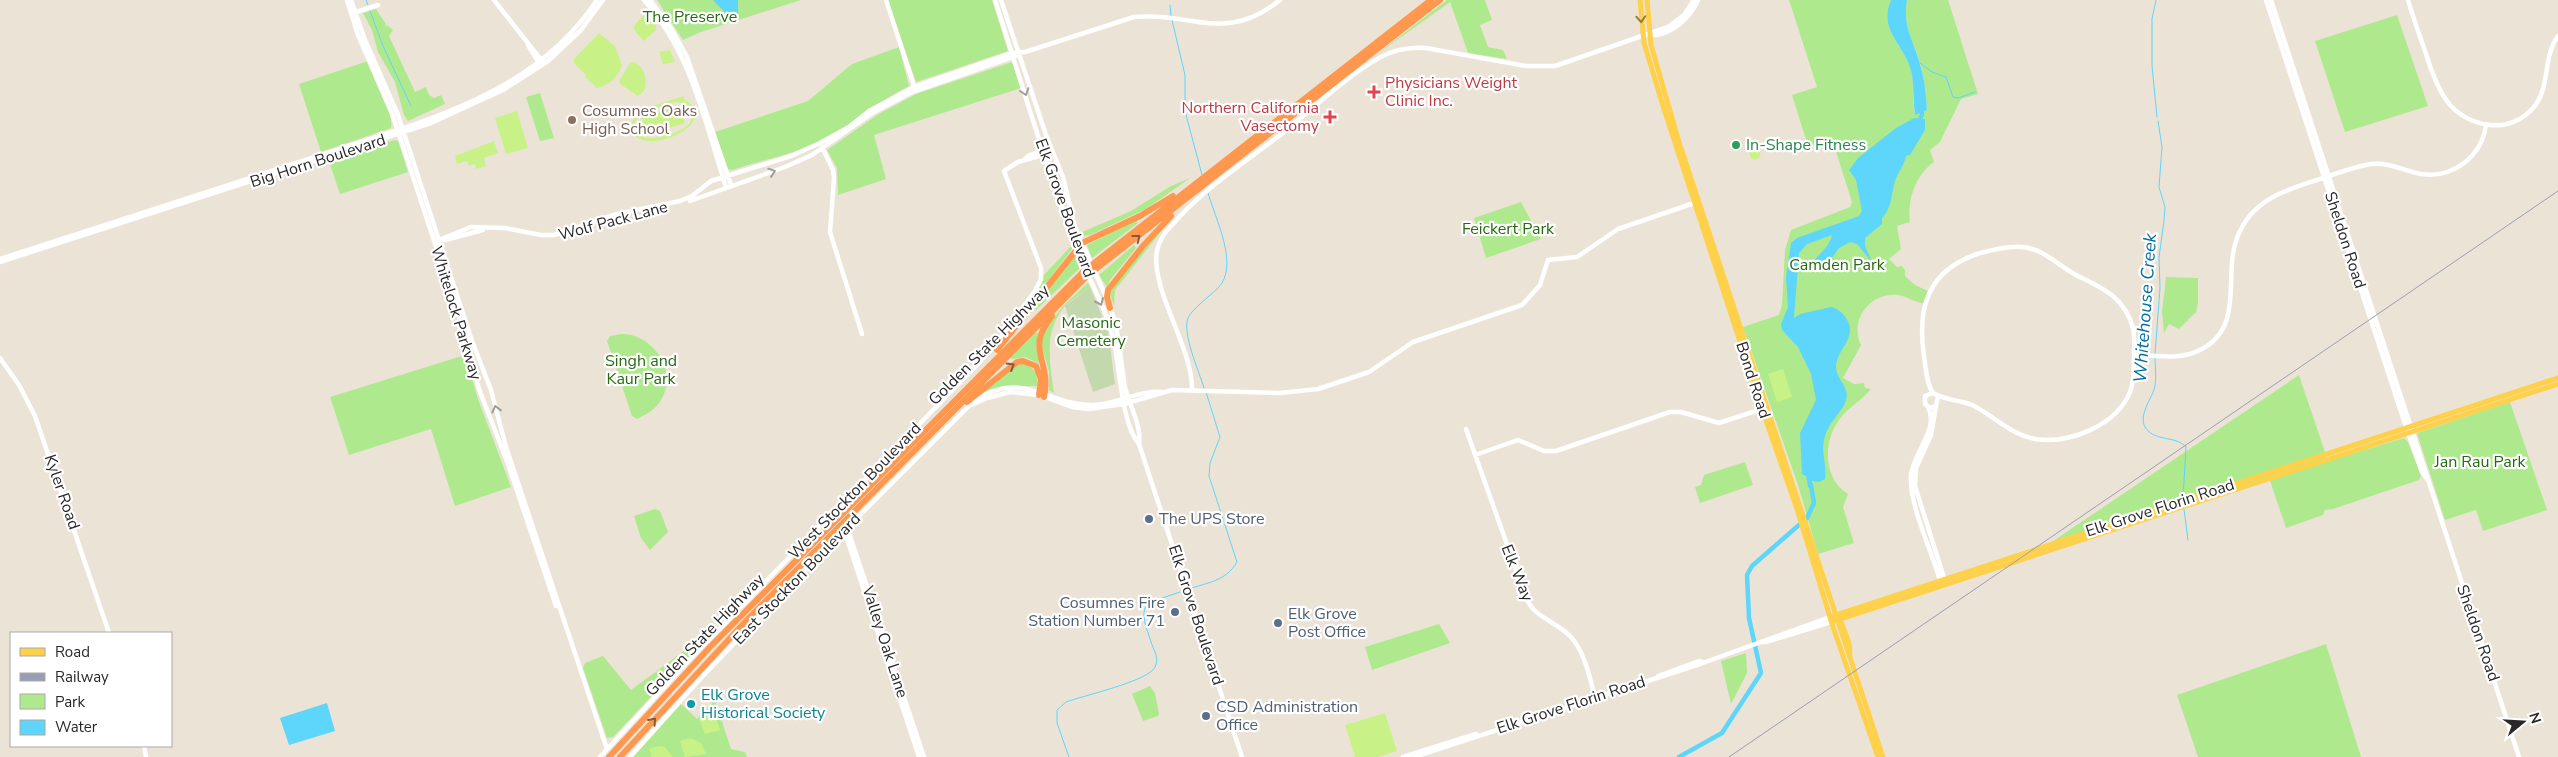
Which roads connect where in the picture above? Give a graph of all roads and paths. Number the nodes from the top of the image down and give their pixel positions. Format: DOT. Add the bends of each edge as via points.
graph roads {
  1 [pos="347,0"];
  2 [pos="351,0"];
  3 [pos="494,0"];
  4 [pos="597,0"];
  5 [pos="603,0"];
  6 [pos="644,0"];
  7 [pos="650,0"];
  8 [pos="886,0"];
  9 [pos="998,0"];
  10 [pos="1280,0"];
  11 [pos="1431,0"];
  12 [pos="1440,0"];
  13 [pos="1640,0"];
  14 [pos="1647,0"];
  15 [pos="1696,0"];
  16 [pos="2266,0"];
  17 [pos="2270,0"];
  18 [pos="2408,0"];
  19 [pos="378,5"];
  20 [pos="353,13"];
  21 [pos="1646,36"];
  22 [pos="2558,36"];
  23 [pos="1019,53"];
  24 [pos="1013,56"];
  25 [pos="541,62"];
  26 [pos="915,89"];
  27 [pos="2486,124"];
  28 [pos="401,132"];
  29 [pos="820,143"];
  30 [pos="823,149"];
  31 [pos="1052,150"];
  32 [pos="1045,152"];
  33 [pos="1682,166"];
  34 [pos="725,176"];
  35 [pos="2326,177"];
  36 [pos="1207,178"];
  37 [pos="1690,178"];
  38 [pos="1198,183"];
  39 [pos="728,186"];
  40 [pos="1189,198"];
  41 [pos="1696,202"];
  42 [pos="423,208"];
  43 [pos="439,240"];
  44 [pos="1082,243"];
  45 [pos="1076,248"];
  46 [pos="439,257"];
  47 [pos="0,261"];
  48 [pos="1071,292"];
  49 [pos="1110,308"];
  50 [pos="862,334"];
  51 [pos="1116,340"];
  52 [pos="2134,355"];
  53 [pos="0,358"];
  54 [pos="2384,360"];
  55 [pos="2558,378"];
  56 [pos="2396,380"];
  57 [pos="1928,381"];
  58 [pos="2558,384"];
  59 [pos="966,387"];
  60 [pos="998,390"];
  61 [pos="1121,390"];
  62 [pos="1192,390"];
  63 [pos="1933,393"];
  64 [pos="1042,394"];
  65 [pos="1927,394"];
  66 [pos="1938,397"];
  67 [pos="987,398"];
  68 [pos="1950,400"];
  69 [pos="1126,402"];
  70 [pos="1085,405"];
  71 [pos="1102,405"];
  72 [pos="1937,405"];
  73 [pos="969,406"];
  74 [pos="1072,407"];
  75 [pos="1928,407"];
  76 [pos="1764,408"];
  77 [pos="1466,428"];
  78 [pos="2410,429"];
  79 [pos="934,431"];
  80 [pos="2338,450"];
  81 [pos="1475,455"];
  82 [pos="2334,457"];
  83 [pos="2251,478"];
  84 [pos="2243,486"];
  85 [pos="845,529"];
  86 [pos="1805,532"];
  87 [pos="2061,541"];
  88 [pos="2049,549"];
  89 [pos="1943,582"];
  90 [pos="1917,588"];
  91 [pos="1896,595"];
  92 [pos="1904,597"];
  93 [pos="1889,602"];
  94 [pos="871,606"];
  95 [pos="1833,618"];
  96 [pos="1844,618"];
  97 [pos="566,625"];
  98 [pos="109,632"];
  99 [pos="1785,632"];
  100 [pos="1774,640"];
  101 [pos="1762,642"];
  102 [pos="1850,660"];
  103 [pos="1595,697"];
  104 [pos="1865,711"];
  105 [pos="1483,734"];
  106 [pos="607,749"];
  107 [pos="600,757"];
  108 [pos="609,757"];
  109 [pos="620,757"];
  110 [pos="630,757"];
  111 [pos="919,757"];
  112 [pos="924,757"];
  113 [pos="1242,757"];
  114 [pos="1403,757"];
  115 [pos="1414,757"];
  116 [pos="1878,757"];
  117 [pos="1883,757"];
  118 [pos="2519,757"];
  1 -- 20 [label="street, Whitelock Parkway"];
  2 -- 20 [label="street, Whitelock Parkway"];
  3 -- 25 [label="street"];
  4 -- 25 [label="street, Big Horn Boulevard" via="578,27"];
  5 -- 28 [label="street, Big Horn Boulevard" via="575,36 521,80 432,123"];
  6 -- 34 [label="street" via="667,30 685,64"];
  7 -- 34 [label="street" via="685,52"];
  8 -- 26 [label="street"];
  9 -- 23 [label="street, Elk Grove Boulevard"];
  9 -- 24 [label="street, Elk Grove Boulevard"];
  10 -- 23 [label="street" via="1258,15 1238,22 1212,25 1146,16 1128,18"];
  11 -- 36 [label="highway, Golden State Highway"];
  12 -- 36 [label="highway, Golden State Highway"];
  13 -- 21 [label="main road, Bond Road, one-way"];
  14 -- 21 [label="main road, Bond Road"];
  15 -- 21 [label="street" via="1678,20"];
  15 -- 21 [label="street" via="1691,13 1671,30"];
  16 -- 35 [label="street, Sheldon Road"];
  17 -- 35 [label="street, Sheldon Road"];
  18 -- 27 [label="street" via="2442,97 2461,115"];
  19 -- 20 [label="street"];
  20 -- 28 [label="street, Whitelock Parkway" via="392,98"];
  21 -- 33 [label="main road, Bond Road"];
  21 -- 37 [label="main road, Bond Road"];
  21 -- 62 [label="street" via="1549,67 1526,66 1426,48 1394,52 1370,64 1186,209 1162,236 1156,260 1158,274 1190,371"];
  22 -- 27 [label="street" via="2547,59 2543,92 2534,106 2523,117 2510,123"];
  23 -- 24 [label="street"];
  23 -- 31 [label="street, Elk Grove Boulevard"];
  24 -- 26 [label="street"];
  24 -- 32 [label="street, Elk Grove Boulevard, one-way"];
  25 -- 28 [label="street, Big Horn Boulevard" via="502,86"];
  26 -- 29 [label="street, Wolf Pack Lane" via="869,111"];
  26 -- 30 [label="street, Wolf Pack Lane" via="874,112"];
  27 -- 35 [label="street" via="2482,141 2474,154 2445,172 2424,174 2375,164"];
  28 -- 42 [label="street, Whitelock Parkway"];
  28 -- 43 [label="street, Whitelock Parkway"];
  28 -- 47 [label="street, Big Horn Boulevard"];
  29 -- 30 [label="street"];
  29 -- 34 [label="street, Wolf Pack Lane" via="791,156"];
  39 -- 30 [label="street, Wolf Pack Lane, one-way" via="785,167"];
  30 -- 50 [label="street" via="834,178 830,232"];
  31 -- 32 [label="street"];
  31 -- 44 [label="street, Elk Grove Boulevard"];
  32 -- 45 [label="street, Elk Grove Boulevard"];
  32 -- 106 [label="street, West Stockton Boulevard" via="1004,171 1040,260 1041,276 1035,291 998,341 955,388 688,660"];
  33 -- 37 [label="street"];
  33 -- 41 [label="main road, Bond Road"];
  34 -- 39 [label="street"];
  34 -- 43 [label="street, Wolf Pack Lane" via="707,182 690,197 617,214 557,234 471,227"];
  35 -- 52 [label="street" via="2278,193 2251,213 2235,244 2231,262 2230,307 2221,332 2211,343 2185,356"];
  35 -- 54 [label="street, Sheldon Road"];
  35 -- 56 [label="street, Sheldon Road"];
  36 -- 38 [label="highway, Golden State Highway"];
  37 -- 41 [label="main road, Bond Road"];
  38 -- 40 [label="highway, Golden State Highway"];
  38 -- 44 [label="highway" via="1140,216"];
  38 -- 59 [label="highway, Golden State Highway" via="1084,271"];
  39 -- 43 [label="street, Wolf Pack Lane" via="680,204 622,216 554,237 541,238 496,230 475,231"];
  48 -- 40 [label="highway, Golden State Highway, one-way" via="1087,276"];
  40 -- 49 [label="highway" via="1115,279 1107,292"];
  41 -- 62 [label="street" via="1613,231 1577,256 1548,260 1540,286 1522,305 1412,342 1362,375 1297,393"];
  41 -- 76 [label="main road, Bond Road"];
  42 -- 43 [label="street"];
  42 -- 46 [label="street, Whitelock Parkway"];
  43 -- 46 [label="street"];
  97 -- 43 [label="street, Whitelock Parkway, one-way"];
  44 -- 45 [label="highway"];
  44 -- 49 [label="street, Elk Grove Boulevard"];
  45 -- 51 [label="street, Elk Grove Boulevard, one-way"];
  45 -- 59 [label="highway" via="1009,338"];
  46 -- 97 [label="street, Whitelock Parkway" via="482,397 553,599"];
  48 -- 64 [label="highway" via="1042,328 1039,337 1039,351 1047,378"];
  48 -- 79 [label="highway, Golden State Highway"];
  49 -- 51 [label="street, Elk Grove Boulevard"];
  51 -- 61 [label="street, Elk Grove Boulevard"];
  51 -- 69 [label="street, Elk Grove Boulevard"];
  52 -- 57 [label="street" via="2131,322 2108,290 2076,275 2042,252 2005,247 1956,263 1936,283 1921,326"];
  52 -- 68 [label="street" via="2132,386 2121,406 2108,418 2073,438 2024,436 1970,405"];
  53 -- 98 [label="street, Kyler Road" via="35,416"];
  54 -- 56 [label="street"];
  54 -- 78 [label="street, Sheldon Road"];
  55 -- 78 [label="main road, Elk Grove Florin Road"];
  56 -- 78 [label="street, Sheldon Road"];
  57 -- 63 [label="street"];
  57 -- 65 [label="street"];
  58 -- 78 [label="main road, Elk Grove Florin Road"];
  59 -- 108 [label="highway, Golden State Highway" via="710,647"];
  60 -- 64 [label="street, East Stockton Boulevard" via="1019,388"];
  60 -- 67 [label="street"];
  60 -- 73 [label="street, East Stockton Boulevard" via="980,397"];
  61 -- 69 [label="street, Elk Grove Boulevard"];
  61 -- 71 [label="street" via="1116,399"];
  62 -- 69 [label="street" via="1162,392"];
  63 -- 65 [label="street"];
  63 -- 66 [label="street"];
  64 -- 67 [label="street, East Stockton Boulevard" via="1010,392"];
  64 -- 70 [label="street, East Stockton Boulevard"];
  64 -- 74 [label="street, East Stockton Boulevard"];
  79 -- 64 [label="highway, one-way" via="1017,362 1036,366"];
  65 -- 75 [label="street" via="1924,401"];
  66 -- 68 [label="street"];
  66 -- 72 [label="street"];
  67 -- 73 [label="street, East Stockton Boulevard"];
  68 -- 72 [label="street"];
  69 -- 71 [label="street, East Stockton Boulevard"];
  69 -- 74 [label="street, East Stockton Boulevard" via="1088,409"];
  69 -- 113 [label="street, Elk Grove Boulevard" via="1135,440 1139,444"];
  70 -- 71 [label="street, East Stockton Boulevard"];
  70 -- 74 [label="street"];
  72 -- 75 [label="street"];
  72 -- 89 [label="street" via="1933,430 1918,461 1914,480"];
  73 -- 85 [label="street, East Stockton Boulevard"];
  75 -- 89 [label="street" via="1931,413 1929,430 1913,463 1911,484"];
  76 -- 81 [label="street" via="1716,423 1681,412 1670,412 1556,451 1544,451 1518,440"];
  76 -- 86 [label="main road, Bond Road"];
  77 -- 81 [label="street, Elk Way"];
  78 -- 80 [label="main road, Elk Grove Florin Road"];
  78 -- 82 [label="main road, Elk Grove Florin Road"];
  78 -- 118 [label="street, Sheldon Road"];
  109 -- 79 [label="highway, Golden State Highway, one-way" via="745,622"];
  80 -- 82 [label="main road"];
  80 -- 83 [label="main road, Elk Grove Florin Road"];
  81 -- 103 [label="street, Elk Way" via="1526,598 1537,614 1566,632 1574,641"];
  82 -- 84 [label="main road, Elk Grove Florin Road"];
  83 -- 84 [label="main road"];
  83 -- 87 [label="main road, Elk Grove Florin Road"];
  84 -- 88 [label="main road, Elk Grove Florin Road"];
  85 -- 94 [label="street, Valley Oak Lane"];
  85 -- 110 [label="street, East Stockton Boulevard" via="701,678"];
  86 -- 95 [label="main road, Bond Road"];
  86 -- 95 [label="main road, Bond Road" via="1816,557"];
  87 -- 88 [label="street"];
  87 -- 89 [label="main road, Elk Grove Florin Road"];
  88 -- 89 [label="main road, Elk Grove Florin Road"];
  89 -- 90 [label="main road, Elk Grove Florin Road"];
  89 -- 92 [label="main road, Elk Grove Florin Road"];
  90 -- 91 [label="main road, Elk Grove Florin Road"];
  90 -- 92 [label="main road"];
  91 -- 93 [label="main road"];
  91 -- 95 [label="main road, Elk Grove Florin Road"];
  92 -- 93 [label="main road, Elk Grove Florin Road"];
  93 -- 96 [label="main road, Elk Grove Florin Road"];
  94 -- 111 [label="street, Valley Oak Lane"];
  94 -- 112 [label="street, Valley Oak Lane"];
  95 -- 96 [label="main road, Elk Grove Florin Road"];
  95 -- 99 [label="street, Elk Grove Florin Road"];
  95 -- 100 [label="street, Elk Grove Florin Road"];
  95 -- 102 [label="main road, Bond Road"];
  95 -- 104 [label="main road, Bond Road" via="1853,685"];
  96 -- 102 [label="main road" via="1841,624 1849,642"];
  97 -- 106 [label="street, Whitelock Parkway"];
  99 -- 100 [label="street"];
  99 -- 101 [label="street, Elk Grove Florin Road"];
  100 -- 101 [label="street, Elk Grove Florin Road"];
  101 -- 103 [label="street, Elk Grove Florin Road"];
  102 -- 104 [label="main road, Bond Road"];
  103 -- 105 [label="street, Elk Grove Florin Road"];
  104 -- 116 [label="main road, Bond Road"];
  104 -- 117 [label="main road, Bond Road"];
  105 -- 114 [label="street, Elk Grove Florin Road"];
  105 -- 115 [label="street, Elk Grove Florin Road"];
  106 -- 107 [label="street, West Stockton Boulevard"];
}
